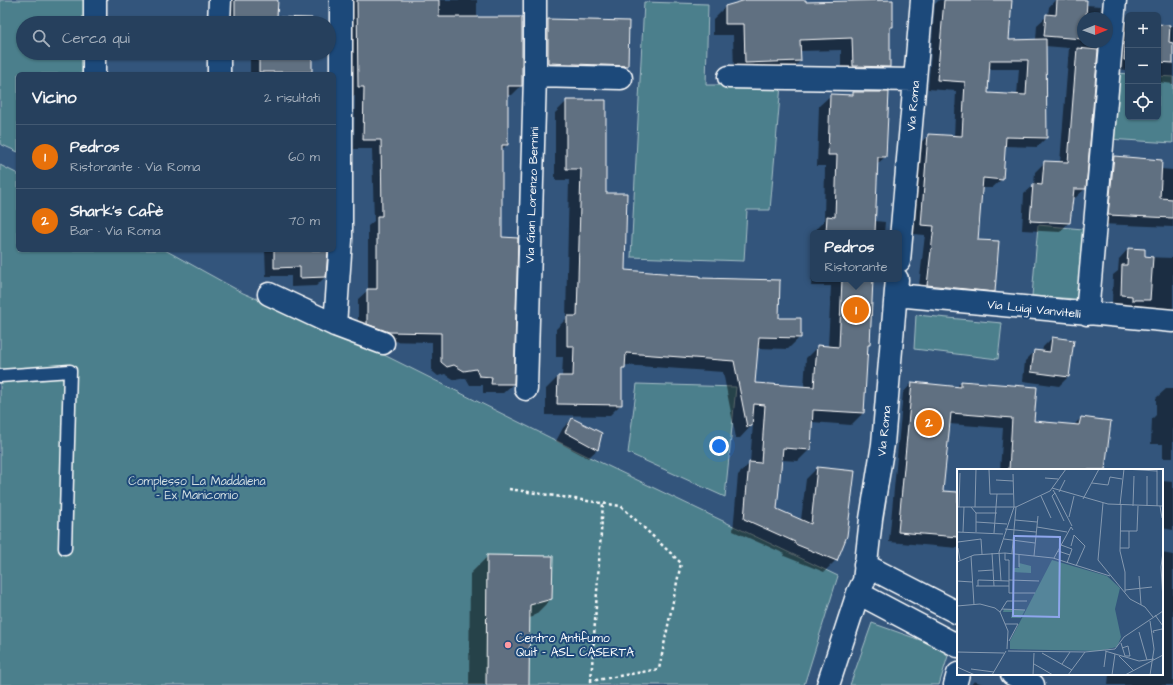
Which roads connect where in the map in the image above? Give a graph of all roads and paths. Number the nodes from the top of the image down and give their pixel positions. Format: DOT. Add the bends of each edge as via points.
graph roads {
  1 [pos="95,0"];
  2 [pos="220,0"];
  3 [pos="341,0"];
  4 [pos="535,0"];
  5 [pos="922,0"];
  6 [pos="1115,0"];
  7 [pos="95,16"];
  8 [pos="220,16"];
  9 [pos="94,60"];
  10 [pos="219,60"];
  11 [pos="94,72"];
  12 [pos="219,72"];
  13 [pos="535,76"];
  14 [pos="729,77"];
  15 [pos="621,78"];
  16 [pos="915,80"];
  17 [pos="902,230"];
  18 [pos="897,287"];
  19 [pos="269,294"];
  20 [pos="1086,314"];
  21 [pos="1173,321"];
  22 [pos="335,325"];
  23 [pos="383,343"];
  24 [pos="0,376"];
  25 [pos="526,389"];
  26 [pos="509,489"];
  27 [pos="604,503"];
  28 [pos="65,548"];
  29 [pos="862,580"];
  30 [pos="957,612"];
  31 [pos="957,645"];
  32 [pos="958,675"];
  33 [pos="1014,675"];
  34 [pos="591,681"];
  35 [pos="591,685"];
  36 [pos="828,685"];
  37 [pos="955,685"];
  38 [pos="1033,685"];
  1 -- 7 [label="street"];
  2 -- 8 [label="street"];
  3 -- 22 [label="street" via="341,240"];
  4 -- 13 [label="street, Via Gian Lorenzo Bernini"];
  5 -- 16 [label="street, Via Roma"];
  6 -- 20 [label="street"];
  9 -- 11 [label="street"];
  10 -- 12 [label="street"];
  13 -- 15 [label="street"];
  13 -- 25 [label="street, Via Gian Lorenzo Bernini"];
  14 -- 16 [label="street"];
  16 -- 17 [label="street, Via Roma"];
  18 -- 20 [label="street, Via Luigi Vanvitelli"];
  18 -- 29 [label="street, Via Roma" via="883,444"];
  19 -- 22 [label="street"];
  20 -- 21 [label="street, Via Luigi Vanvitelli"];
  22 -- 23 [label="street"];
  24 -- 28 [label="lane" via="70,371"];
  26 -- 27 [label="path"];
  27 -- 34 [label="path"];
  27 -- 34 [label="path" via="621,506 681,563 659,669"];
  29 -- 30 [label="street"];
  29 -- 31 [label="street"];
  29 -- 36 [label="street, Via Roma"];
  32 -- 37 [label="street"];
  33 -- 38 [label="street"];
  34 -- 35 [label="path"];
}
